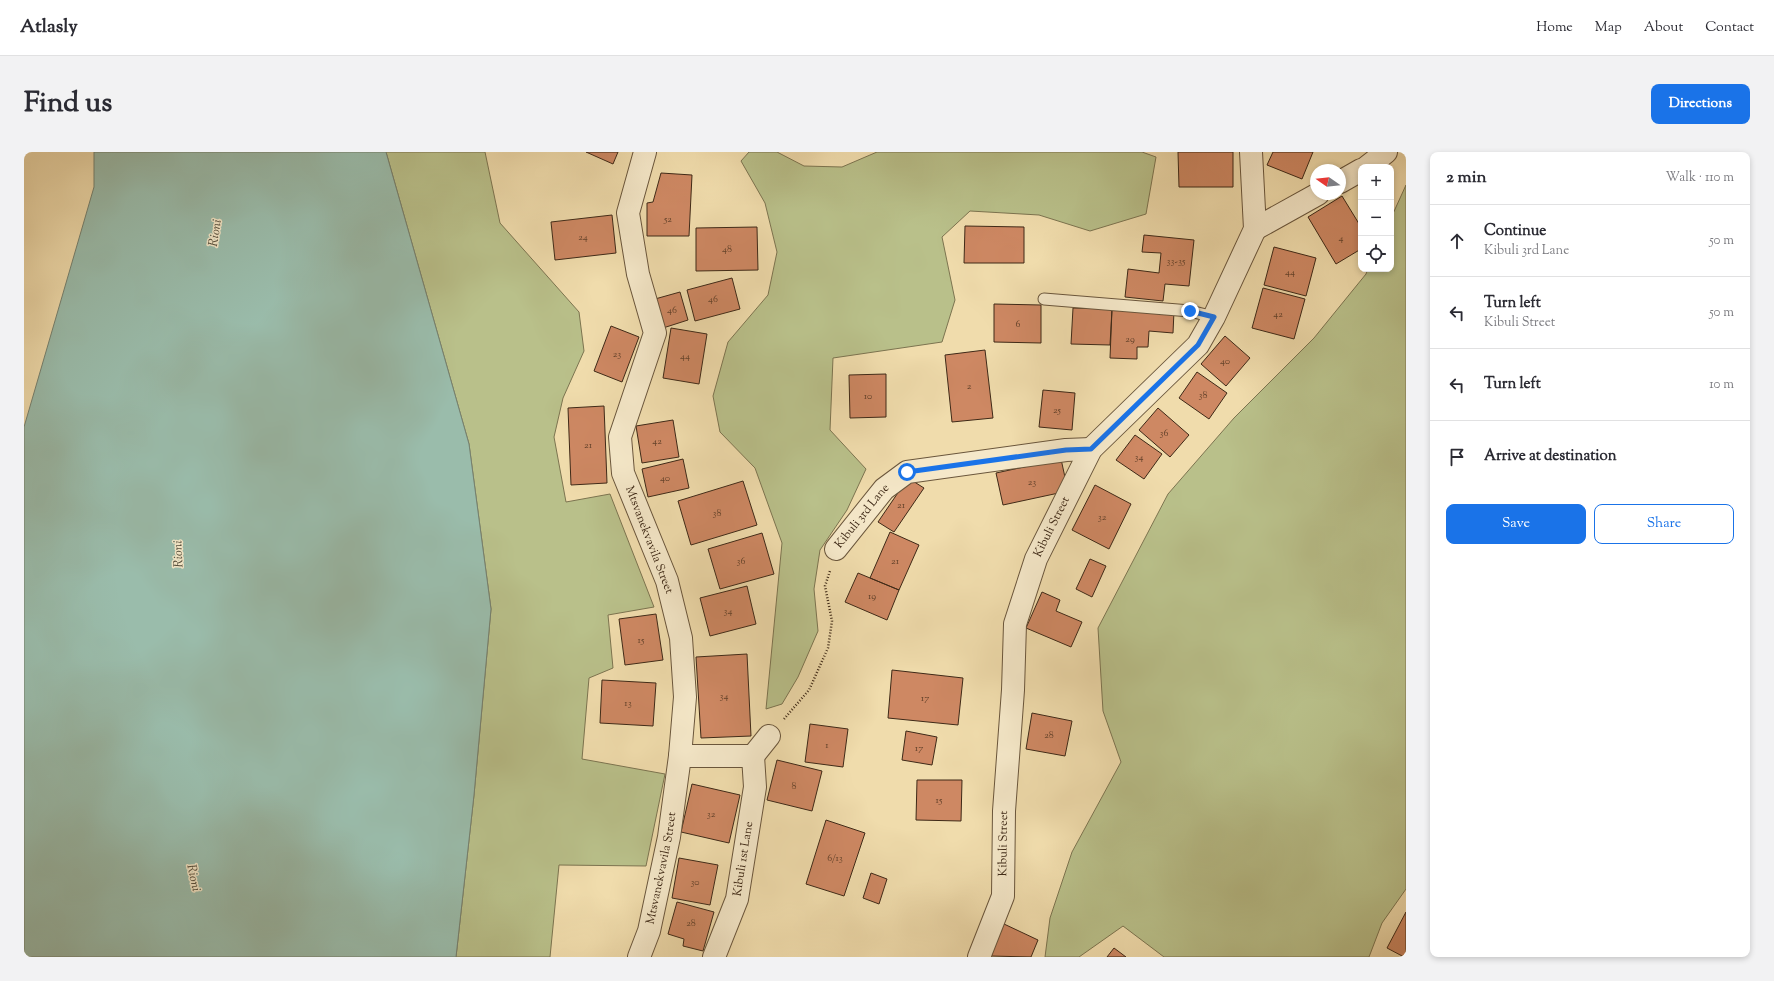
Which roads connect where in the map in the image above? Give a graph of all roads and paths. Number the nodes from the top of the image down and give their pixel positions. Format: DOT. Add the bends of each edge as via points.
graph roads {
  1 [pos="645,152"];
  2 [pos="1251,152"];
  3 [pos="1386,152"];
  4 [pos="1371,164"];
  5 [pos="1358,172"];
  6 [pos="1346,179"];
  7 [pos="1310,198"];
  8 [pos="1255,229"];
  9 [pos="1044,299"];
  10 [pos="1214,317"];
  11 [pos="1091,449"];
  12 [pos="836,549"];
  13 [pos="769,736"];
  14 [pos="680,756"];
  15 [pos="753,756"];
  16 [pos="639,957"];
  17 [pos="714,957"];
  18 [pos="979,957"];
  1 -- 14 [label="street, Mtsvanekvavila Street" via="628,213 638,274 655,333 620,437 623,472 667,581 682,638 685,697"];
  2 -- 8 [label="street, Kibuli Street"];
  3 -- 4 [label="street"];
  5 -- 6 [label="street"];
  7 -- 8 [label="street"];
  8 -- 10 [label="street, Kibuli Street"];
  9 -- 10 [label="lane" via="1190,311"];
  10 -- 11 [label="street, Kibuli Street" via="1198,345"];
  11 -- 12 [label="street, Kibuli 3rd Lane" via="1066,450 907,472 884,489"];
  11 -- 18 [label="street, Kibuli Street" via="1036,559 1015,624 1004,811 1003,896"];
  12 -- 13 [label="path, Kibuli 3rd Lane" via="825,586 832,621 828,648 809,690"];
  13 -- 15 [label="street"];
  14 -- 15 [label="street"];
  14 -- 16 [label="street, Mtsvanekvavila Street" via="669,837 649,931"];
  15 -- 17 [label="street, Kibuli 1st Lane" via="755,786 736,899"];
}
